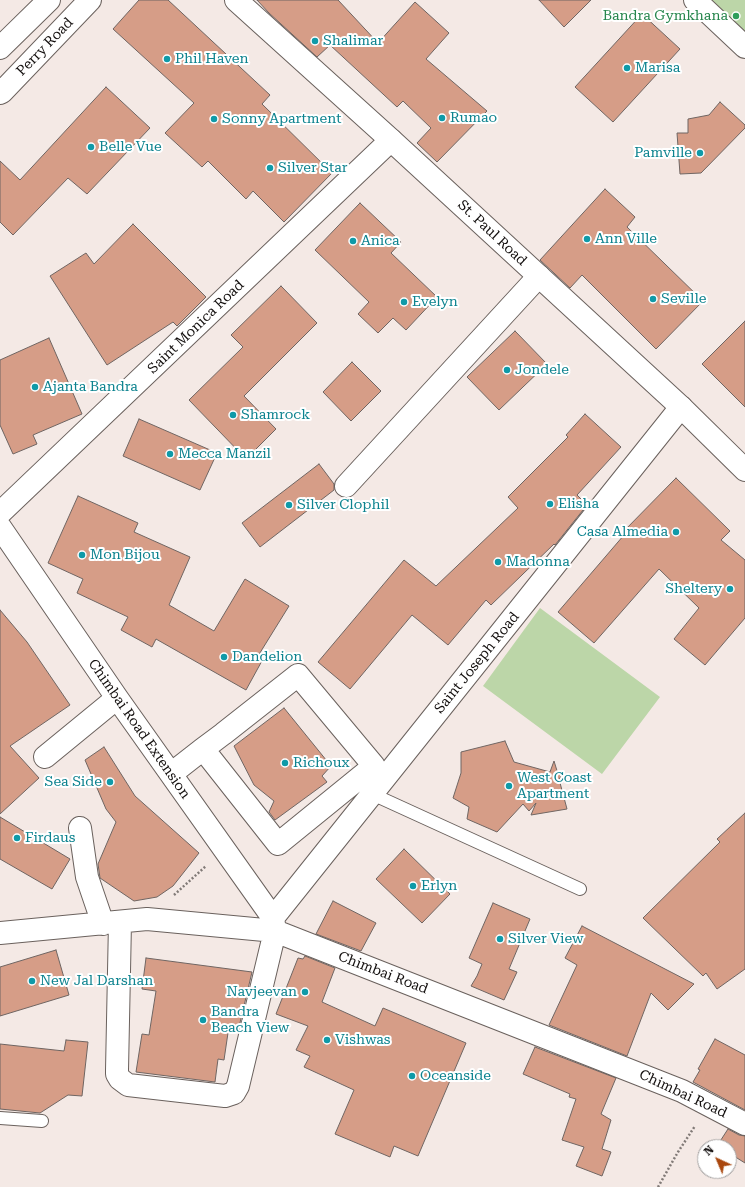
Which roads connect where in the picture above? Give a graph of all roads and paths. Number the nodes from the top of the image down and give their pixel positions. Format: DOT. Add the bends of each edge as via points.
graph roads {
  1 [pos="49,0"];
  2 [pos="90,0"];
  3 [pos="236,0"];
  4 [pos="695,0"];
  5 [pos="745,47"];
  6 [pos="0,48"];
  7 [pos="0,93"];
  8 [pos="392,140"];
  9 [pos="539,276"];
  10 [pos="681,407"];
  11 [pos="745,470"];
  12 [pos="346,486"];
  13 [pos="0,513"];
  14 [pos="0,527"];
  15 [pos="117,698"];
  16 [pos="203,749"];
  17 [pos="45,758"];
  18 [pos="171,774"];
  19 [pos="377,780"];
  20 [pos="80,828"];
  21 [pos="224,850"];
  22 [pos="580,889"];
  23 [pos="147,919"];
  24 [pos="111,923"];
  25 [pos="274,925"];
  26 [pos="0,934"];
  27 [pos="707,1104"];
  28 [pos="0,1118"];
  29 [pos="42,1121"];
  30 [pos="745,1124"];
  31 [pos="658,1187"];
  1 -- 6 [label="street"];
  2 -- 7 [label="street, Perry Road"];
  3 -- 8 [label="street, St. Paul Road"];
  4 -- 5 [label="street"];
  8 -- 9 [label="street, St. Paul Road"];
  8 -- 13 [label="street, Saint Monica Road"];
  9 -- 10 [label="street, St. Paul Road"];
  9 -- 12 [label="street"];
  10 -- 11 [label="street, St. Paul Road"];
  10 -- 19 [label="street, Saint Joseph Road"];
  14 -- 15 [label="street, Chimbai Road Extension"];
  15 -- 17 [label="street"];
  15 -- 18 [label="street, Chimbai Road Extension"];
  16 -- 18 [label="street"];
  16 -- 19 [label="street" via="278,844"];
  16 -- 19 [label="street" via="298,675"];
  18 -- 21 [label="street, Chimbai Road Extension"];
  19 -- 22 [label="lane"];
  19 -- 25 [label="street, Saint Joseph Road"];
  20 -- 24 [label="street" via="87,877"];
  21 -- 23 [label="path"];
  21 -- 25 [label="street, Chimbai Road Extension"];
  23 -- 24 [label="street, Chimbai Road"];
  23 -- 25 [label="street, Chimbai Road"];
  24 -- 25 [label="street" via="117,1074 120,1079 128,1085 225,1096 234,1093 238,1086"];
  24 -- 26 [label="street, Chimbai Road"];
  25 -- 27 [label="street, Chimbai Road" via="675,1088"];
  27 -- 30 [label="street, Chimbai Road"];
  27 -- 31 [label="path"];
  28 -- 29 [label="lane"];
}
